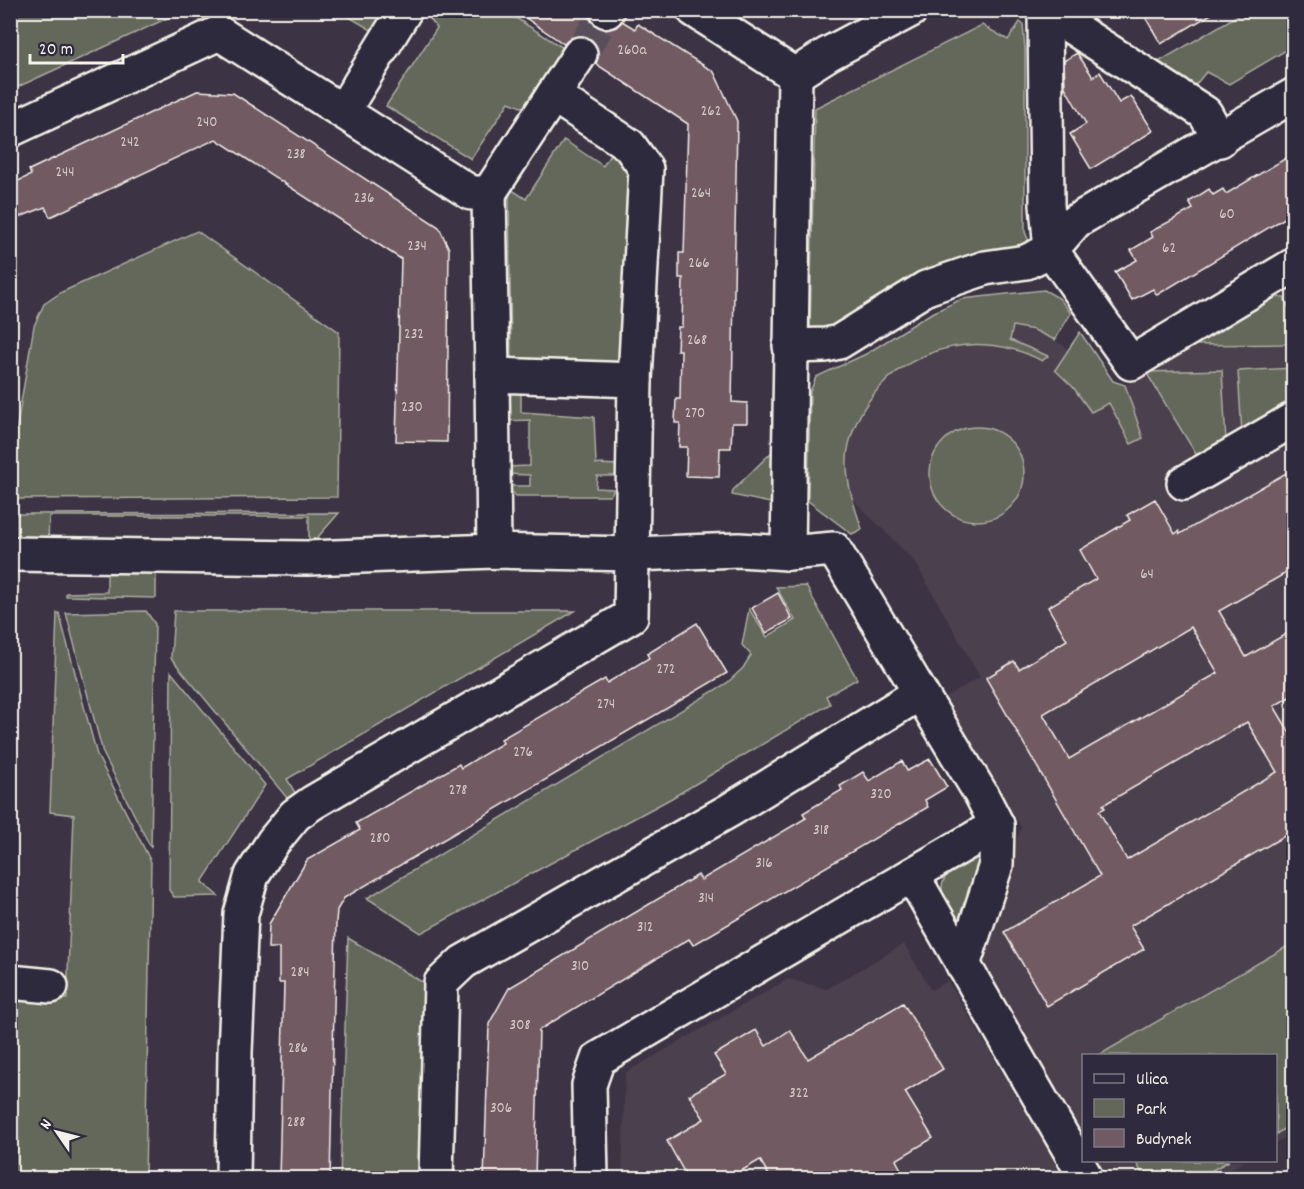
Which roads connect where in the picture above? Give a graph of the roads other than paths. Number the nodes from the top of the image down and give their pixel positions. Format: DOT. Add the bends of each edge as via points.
graph roads {
  1 [pos="405,10"];
  2 [pos="694,10"];
  3 [pos="911,10"];
  4 [pos="1045,11"];
  5 [pos="580,54"];
  6 [pos="795,75"];
  7 [pos="553,95"];
  8 [pos="1293,96"];
  9 [pos="342,111"];
  10 [pos="10,130"];
  11 [pos="1220,140"];
  12 [pos="489,194"];
  13 [pos="1051,250"];
  14 [pos="1289,277"];
  15 [pos="790,346"];
  16 [pos="492,375"];
  17 [pos="635,380"];
  18 [pos="1293,419"];
  19 [pos="1185,483"];
  20 [pos="494,551"];
  21 [pos="788,553"];
  22 [pos="10,554"];
  23 [pos="633,554"];
  24 [pos="920,693"];
  25 [pos="997,825"];
  26 [pos="912,875"];
  27 [pos="963,965"];
  28 [pos="10,982"];
  29 [pos="51,986"];
  30 [pos="233,1179"];
  31 [pos="435,1179"];
  32 [pos="591,1179"];
  33 [pos="1086,1179"];
  1 -- 9 [label="street"];
  2 -- 6 [label="street"];
  3 -- 6 [label="street"];
  4 -- 11 [label="street" via="1205,113"];
  4 -- 13 [label="street"];
  5 -- 7 [label="street"];
  6 -- 15 [label="street"];
  7 -- 12 [label="street"];
  7 -- 17 [label="street" via="629,145 646,169"];
  8 -- 11 [label="street"];
  9 -- 10 [label="street" via="219,33"];
  9 -- 12 [label="street" via="471,193"];
  11 -- 13 [label="street" via="1076,221"];
  12 -- 16 [label="street"];
  13 -- 14 [label="street" via="1131,363"];
  13 -- 15 [label="street" via="1026,262 985,268 926,288 839,342"];
  15 -- 21 [label="street"];
  16 -- 17 [label="street"];
  16 -- 20 [label="street"];
  17 -- 23 [label="street"];
  18 -- 19 [label="street"];
  20 -- 22 [label="street" via="308,558"];
  20 -- 23 [label="street"];
  21 -- 23 [label="street" via="739,550"];
  21 -- 24 [label="street" via="834,549"];
  23 -- 30 [label="street" via="631,616 295,815 257,867 241,914"];
  24 -- 25 [label="street"];
  24 -- 31 [label="street" via="730,810 463,962 441,983"];
  25 -- 26 [label="street"];
  25 -- 27 [label="street" via="996,865"];
  26 -- 27 [label="street"];
  26 -- 32 [label="street" via="598,1059 589,1085"];
  27 -- 33 [label="street"];
  28 -- 29 [label="street"];
}
